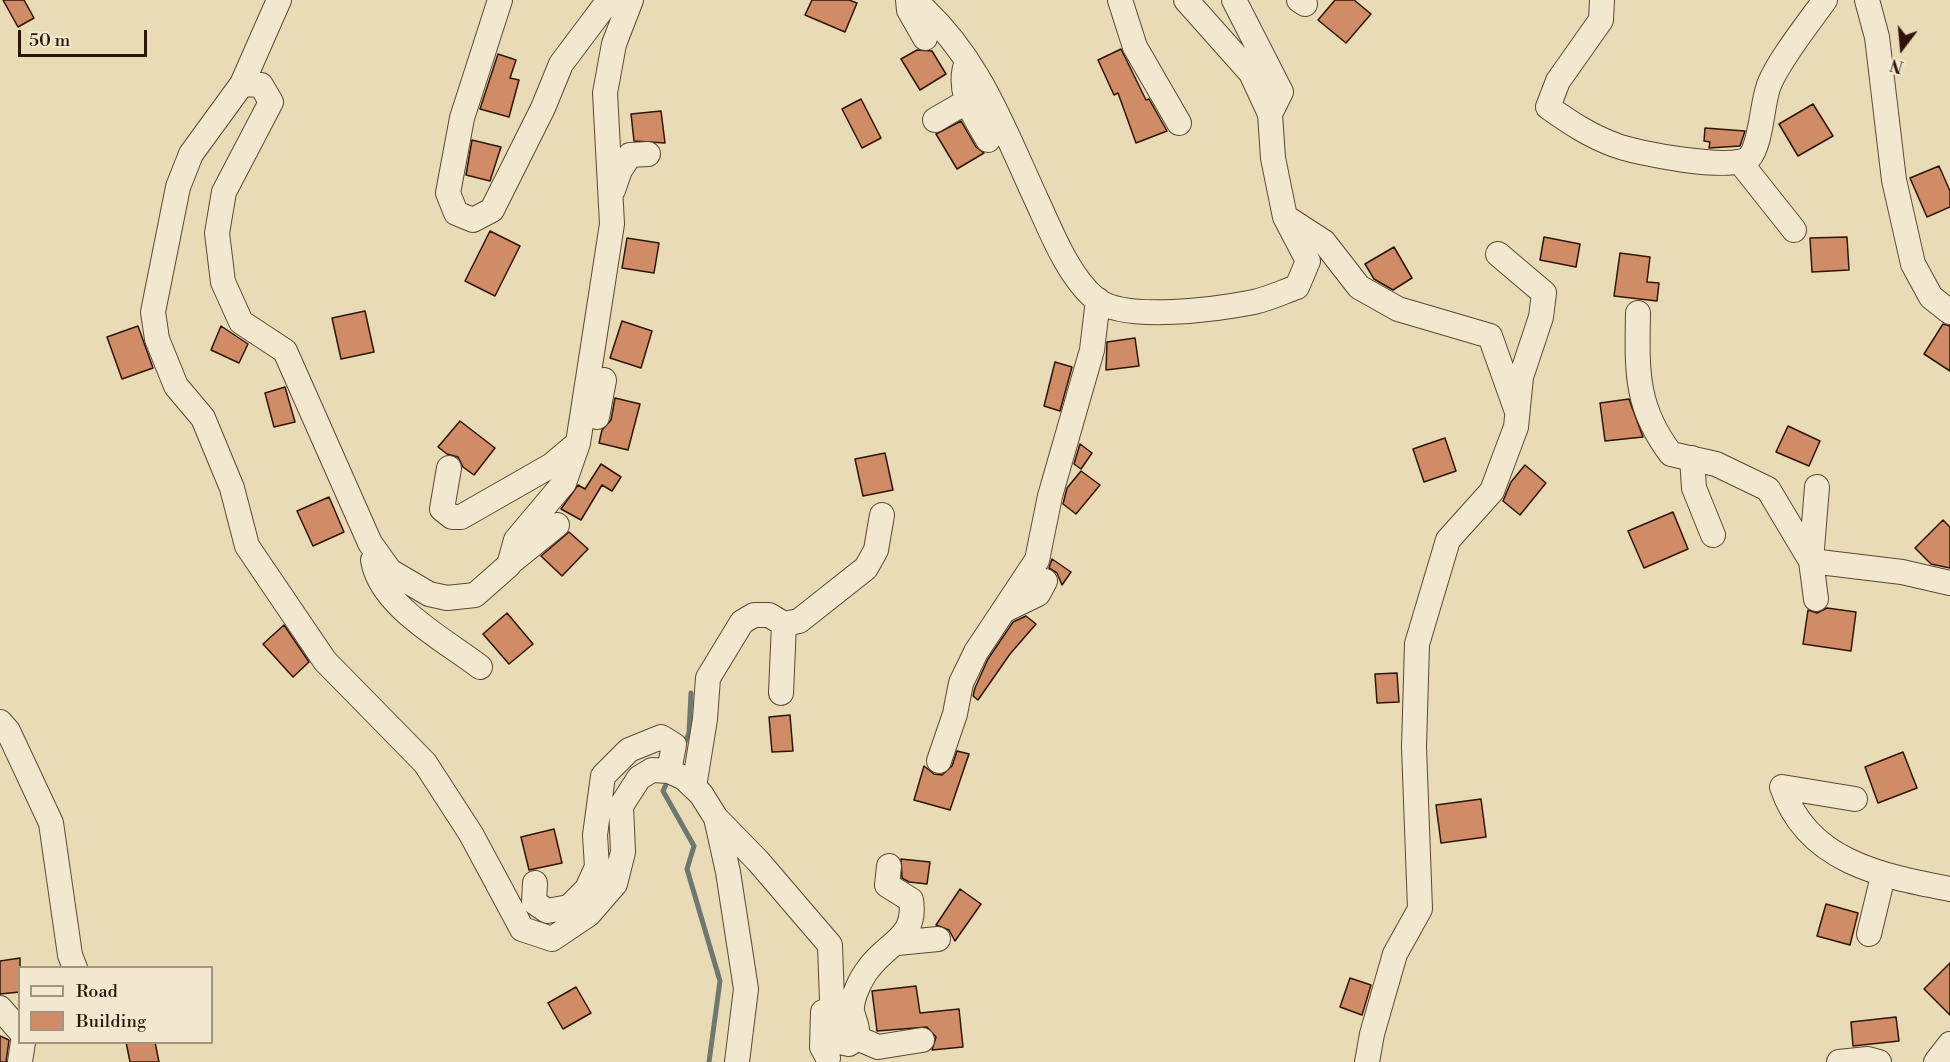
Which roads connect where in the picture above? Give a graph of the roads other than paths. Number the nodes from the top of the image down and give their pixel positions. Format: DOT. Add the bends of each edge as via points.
graph roads {
  1 [pos="279,0"];
  2 [pos="500,0"];
  3 [pos="609,0"];
  4 [pos="631,0"];
  5 [pos="908,0"];
  6 [pos="914,0"];
  7 [pos="1120,0"];
  8 [pos="1186,0"];
  9 [pos="1234,0"];
  10 [pos="1602,0"];
  11 [pos="1825,0"];
  12 [pos="1866,0"];
  13 [pos="925,38"];
  14 [pos="967,61"];
  15 [pos="242,84"];
  16 [pos="966,102"];
  17 [pos="1270,114"];
  18 [pos="935,120"];
  19 [pos="1179,123"];
  20 [pos="988,140"];
  21 [pos="648,154"];
  22 [pos="1740,162"];
  23 [pos="611,197"];
  24 [pos="1286,217"];
  25 [pos="1794,230"];
  26 [pos="1498,254"];
  27 [pos="1098,300"];
  28 [pos="1950,312"];
  29 [pos="1638,313"];
  30 [pos="608,335"];
  31 [pos="596,373"];
  32 [pos="1517,413"];
  33 [pos="578,443"];
  34 [pos="1692,458"];
  35 [pos="451,467"];
  36 [pos="564,483"];
  37 [pos="1817,487"];
  38 [pos="882,515"];
  39 [pos="557,525"];
  40 [pos="1713,535"];
  41 [pos="370,543"];
  42 [pos="1811,561"];
  43 [pos="508,565"];
  44 [pos="1046,581"];
  45 [pos="1950,583"];
  46 [pos="1816,599"];
  47 [pos="1003,611"];
  48 [pos="784,624"];
  49 [pos="480,667"];
  50 [pos="781,693"];
  51 [pos="0,722"];
  52 [pos="939,761"];
  53 [pos="669,771"];
  54 [pos="694,786"];
  55 [pos="1855,799"];
  56 [pos="716,818"];
  57 [pos="889,866"];
  58 [pos="1883,876"];
  59 [pos="535,883"];
  60 [pos="1950,889"];
  61 [pos="1869,934"];
  62 [pos="938,939"];
  63 [pos="897,943"];
  64 [pos="74,966"];
  65 [pos="831,972"];
  66 [pos="0,1008"];
  67 [pos="18,1028"];
  68 [pos="857,1038"];
  69 [pos="922,1040"];
  70 [pos="23,1044"];
  71 [pos="1950,1044"];
  72 [pos="828,1058"];
  73 [pos="20,1062"];
  74 [pos="737,1062"];
  75 [pos="1367,1062"];
  76 [pos="1839,1062"];
  77 [pos="1880,1062"];
  78 [pos="1936,1062"];
  1 -- 15 [label="street"];
  2 -- 3 [label="street" via="462,118 448,193 456,213 472,220 492,210 561,64"];
  4 -- 23 [label="street" via="614,44 605,93"];
  5 -- 13 [label="street" via="909,10"];
  6 -- 14 [label="street" via="939,21"];
  7 -- 19 [label="street" via="1135,47"];
  8 -- 17 [label="street" via="1251,73"];
  9 -- 17 [label="street" via="1281,92"];
  10 -- 22 [label="street" via="1601,21 1558,81 1548,106 1573,125 1616,146 1682,160"];
  11 -- 22 [label="street" via="1768,86 1754,146 1749,158"];
  12 -- 28 [label="street" via="1876,37 1894,180 1913,264 1931,297"];
  14 -- 16 [label="street" via="963,79"];
  14 -- 27 [label="street" via="981,78 1064,260"];
  15 -- 41 [label="street" via="261,86 271,102 225,192 217,233 223,282 241,322 285,351"];
  15 -- 53 [label="street" via="191,154 178,187 153,312 157,339 176,386 203,418 232,489 247,546 325,661 425,763 471,834 522,929 552,939 589,915 615,884 623,852 621,806 639,778 652,770"];
  16 -- 18 [label="street"];
  16 -- 20 [label="street"];
  17 -- 24 [label="street" via="1273,158"];
  21 -- 23 [label="street" via="630,154"];
  22 -- 25 [label="street"];
  23 -- 31 [label="street" via="612,224"];
  24 -- 27 [label="street" via="1308,261 1297,287 1255,302 1158,313 1123,310"];
  24 -- 32 [label="street" via="1324,242 1359,287 1398,309 1490,336"];
  26 -- 32 [label="street" via="1544,294 1541,317 1521,378"];
  27 -- 47 [label="street" via="1092,350 1050,496 1037,560"];
  29 -- 34 [label="street" via="1637,375 1653,430 1671,454"];
  30 -- 31 [label="street"];
  31 -- 33 [label="street"];
  31 -- 36 [label="street" via="592,441 582,469"];
  32 -- 75 [label="street" via="1516,427 1492,491 1448,540 1417,645 1414,747 1420,909 1395,954"];
  33 -- 35 [label="street" via="552,465 461,517 452,517 442,509"];
  33 -- 36 [label="street"];
  34 -- 40 [label="street" via="1694,488"];
  34 -- 42 [label="street" via="1716,464 1768,489"];
  36 -- 43 [label="street" via="516,540"];
  37 -- 42 [label="street"];
  38 -- 48 [label="street" via="876,550 866,568 799,621"];
  39 -- 43 [label="street"];
  41 -- 43 [label="street" via="390,570 429,594 447,598 475,595"];
  41 -- 49 [label="street" via="375,573 402,610"];
  42 -- 45 [label="street" via="1902,572"];
  42 -- 46 [label="street"];
  44 -- 47 [label="street" via="1038,594"];
  47 -- 52 [label="street" via="961,683"];
  48 -- 50 [label="street"];
  48 -- 54 [label="street" via="769,615 754,615 742,622 708,678"];
  51 -- 64 [label="street" via="8,731 51,823"];
  53 -- 54 [label="street"];
  53 -- 59 [label="street" via="674,745 661,737 629,750 603,776 596,835 597,867 587,889 569,907 547,911 534,902"];
  54 -- 56 [label="street"];
  55 -- 58 [label="street" via="1782,787 1785,799 1830,853"];
  56 -- 65 [label="street" via="830,945"];
  56 -- 74 [label="street" via="746,990"];
  57 -- 63 [label="street" via="886,885 911,900 913,912 909,927"];
  58 -- 60 [label="street"];
  58 -- 61 [label="street"];
  62 -- 63 [label="street"];
  63 -- 68 [label="street" via="868,968 855,994 852,1011 859,1028"];
  65 -- 68 [label="street" via="833,1029 840,1042 849,1044"];
  65 -- 72 [label="street" via="821,1022 822,1047"];
  66 -- 67 [label="street"];
  68 -- 69 [label="street" via="878,1047"];
  70 -- 73 [label="street"];
  71 -- 78 [label="street"];
  76 -- 77 [label="street"];
}
